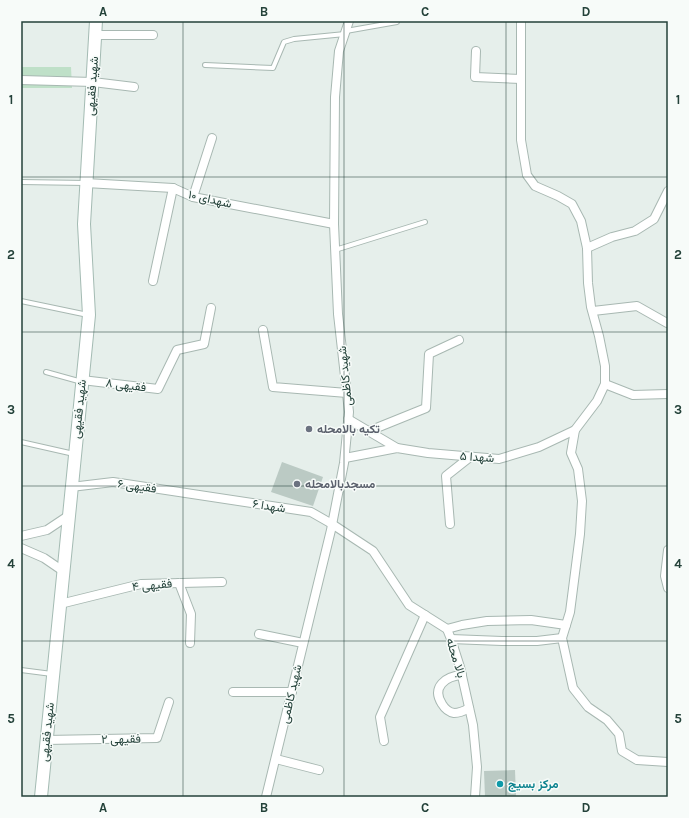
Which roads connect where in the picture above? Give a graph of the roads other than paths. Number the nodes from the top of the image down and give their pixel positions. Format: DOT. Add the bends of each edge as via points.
graph roads {
  1 [pos="96,21"];
  2 [pos="349,21"];
  3 [pos="397,21"];
  4 [pos="521,21"];
  5 [pos="345,32"];
  6 [pos="95,35"];
  7 [pos="153,35"];
  8 [pos="476,51"];
  9 [pos="205,65"];
  10 [pos="521,79"];
  11 [pos="21,80"];
  12 [pos="92,82"];
  13 [pos="134,87"];
  14 [pos="212,138"];
  15 [pos="21,182"];
  16 [pos="86,183"];
  17 [pos="173,188"];
  18 [pos="668,191"];
  19 [pos="193,197"];
  20 [pos="424,222"];
  21 [pos="334,224"];
  22 [pos="586,248"];
  23 [pos="335,250"];
  24 [pos="153,281"];
  25 [pos="21,301"];
  26 [pos="211,308"];
  27 [pos="593,311"];
  28 [pos="89,315"];
  29 [pos="667,323"];
  30 [pos="263,330"];
  31 [pos="459,340"];
  32 [pos="46,372"];
  33 [pos="82,381"];
  34 [pos="605,384"];
  35 [pos="347,393"];
  36 [pos="668,394"];
  37 [pos="348,418"];
  38 [pos="575,430"];
  39 [pos="369,431"];
  40 [pos="21,442"];
  41 [pos="398,448"];
  42 [pos="75,454"];
  43 [pos="470,457"];
  44 [pos="344,458"];
  45 [pos="71,487"];
  46 [pos="203,495"];
  47 [pos="68,516"];
  48 [pos="332,524"];
  49 [pos="450,524"];
  50 [pos="21,536"];
  51 [pos="21,548"];
  52 [pos="668,550"];
  53 [pos="63,571"];
  54 [pos="222,582"];
  55 [pos="179,583"];
  56 [pos="668,588"];
  57 [pos="60,604"];
  58 [pos="425,615"];
  59 [pos="566,625"];
  60 [pos="447,629"];
  61 [pos="259,634"];
  62 [pos="562,638"];
  63 [pos="451,639"];
  64 [pos="190,643"];
  65 [pos="304,643"];
  66 [pos="21,670"];
  67 [pos="53,674"];
  68 [pos="462,675"];
  69 [pos="232,692"];
  70 [pos="292,692"];
  71 [pos="169,702"];
  72 [pos="469,708"];
  73 [pos="46,740"];
  74 [pos="384,741"];
  75 [pos="276,759"];
  76 [pos="668,762"];
  77 [pos="319,770"];
  78 [pos="40,797"];
  79 [pos="266,797"];
  80 [pos="475,797"];
  1 -- 6 [label="main road, شهید فقیهی"];
  2 -- 5 [label="street, شهید کاظمی"];
  3 -- 5 [label="lane"];
  4 -- 10 [label="street"];
  5 -- 9 [label="lane" via="284,42 273,68"];
  5 -- 21 [label="street, شهید کاظمی" via="338,52 335,97"];
  6 -- 7 [label="street"];
  6 -- 12 [label="main road, شهید فقیهی"];
  8 -- 10 [label="street" via="475,77"];
  10 -- 22 [label="street" via="521,140 527,175 535,186 572,204 581,221"];
  11 -- 12 [label="street"];
  12 -- 13 [label="street"];
  12 -- 16 [label="main road, شهید فقیهی"];
  14 -- 19 [label="street"];
  15 -- 16 [label="lane"];
  16 -- 17 [label="street, شهدای ۱۰"];
  16 -- 28 [label="main road, شهید فقیهی" via="84,224"];
  17 -- 19 [label="street, شهدای ۱۰"];
  17 -- 24 [label="street"];
  18 -- 22 [label="street" via="654,219 635,231"];
  19 -- 21 [label="street, شهدای ۱۰"];
  20 -- 23 [label="lane"];
  21 -- 23 [label="street, شهید کاظمی"];
  22 -- 27 [label="street"];
  23 -- 35 [label="street, شهید کاظمی" via="338,314"];
  25 -- 28 [label="lane"];
  26 -- 33 [label="street, فقیهی ۸" via="204,344 177,350 158,389"];
  27 -- 29 [label="street" via="637,306"];
  27 -- 34 [label="street" via="605,366"];
  28 -- 33 [label="main road, شهید فقیهی"];
  30 -- 35 [label="street" via="273,387"];
  31 -- 39 [label="street" via="429,354 426,408"];
  32 -- 33 [label="lane"];
  33 -- 42 [label="main road, شهید فقیهی"];
  34 -- 36 [label="street" via="633,395"];
  34 -- 38 [label="street" via="597,401"];
  35 -- 37 [label="street, شهید کاظمی"];
  37 -- 39 [label="street, شهدا ۵"];
  37 -- 44 [label="street, شهید کاظمی"];
  38 -- 43 [label="street, شهدا ۵" via="539,447 499,459"];
  38 -- 59 [label="street" via="571,452 578,469 582,508 570,612"];
  39 -- 41 [label="street, شهدا ۵"];
  40 -- 42 [label="lane"];
  41 -- 43 [label="street, شهدا ۵"];
  41 -- 44 [label="street, شهدا ۵"];
  42 -- 45 [label="main road, شهید فقیهی"];
  43 -- 49 [label="street" via="446,476"];
  44 -- 48 [label="street, شهید کاظمی"];
  45 -- 46 [label="street, فقیهی ۶" via="112,482"];
  45 -- 47 [label="main road, شهید فقیهی"];
  46 -- 48 [label="street, شهدا ۶" via="312,512"];
  47 -- 50 [label="street" via="47,530"];
  47 -- 53 [label="main road, شهید فقیهی"];
  48 -- 58 [label="street, بالا محله" via="373,551 410,605"];
  48 -- 65 [label="street, شهید کاظمی"];
  51 -- 53 [label="street" via="44,558"];
  52 -- 56 [label="street" via="665,576"];
  53 -- 57 [label="main road, شهید فقیهی"];
  54 -- 55 [label="street, فقیهی ۴"];
  55 -- 57 [label="street, فقیهی ۴" via="141,584"];
  55 -- 64 [label="street" via="191,614"];
  57 -- 67 [label="main road, شهید فقیهی"];
  58 -- 60 [label="street, بالا محله"];
  58 -- 74 [label="street" via="380,717"];
  59 -- 60 [label="street" via="530,620 487,621"];
  59 -- 62 [label="street"];
  60 -- 63 [label="street, بالا محله"];
  61 -- 65 [label="street"];
  62 -- 63 [label="street" via="509,641"];
  62 -- 76 [label="street" via="574,688 588,707 607,720 618,734 622,751 637,760"];
  63 -- 68 [label="street, بالا محله"];
  65 -- 70 [label="street, شهید کاظمی"];
  66 -- 67 [label="lane"];
  67 -- 73 [label="main road, شهید فقیهی"];
  68 -- 72 [label="street, بالا محله"];
  68 -- 72 [label="street" via="442,682 438,691 439,699 450,712"];
  69 -- 70 [label="street"];
  70 -- 75 [label="street, شهید کاظمی"];
  71 -- 73 [label="street, فقیهی ۲" via="157,738"];
  72 -- 80 [label="street, بالا محله" via="477,766"];
  73 -- 78 [label="main road, شهید فقیهی"];
  75 -- 77 [label="street"];
  75 -- 79 [label="street, شهید کاظمی"];
}
